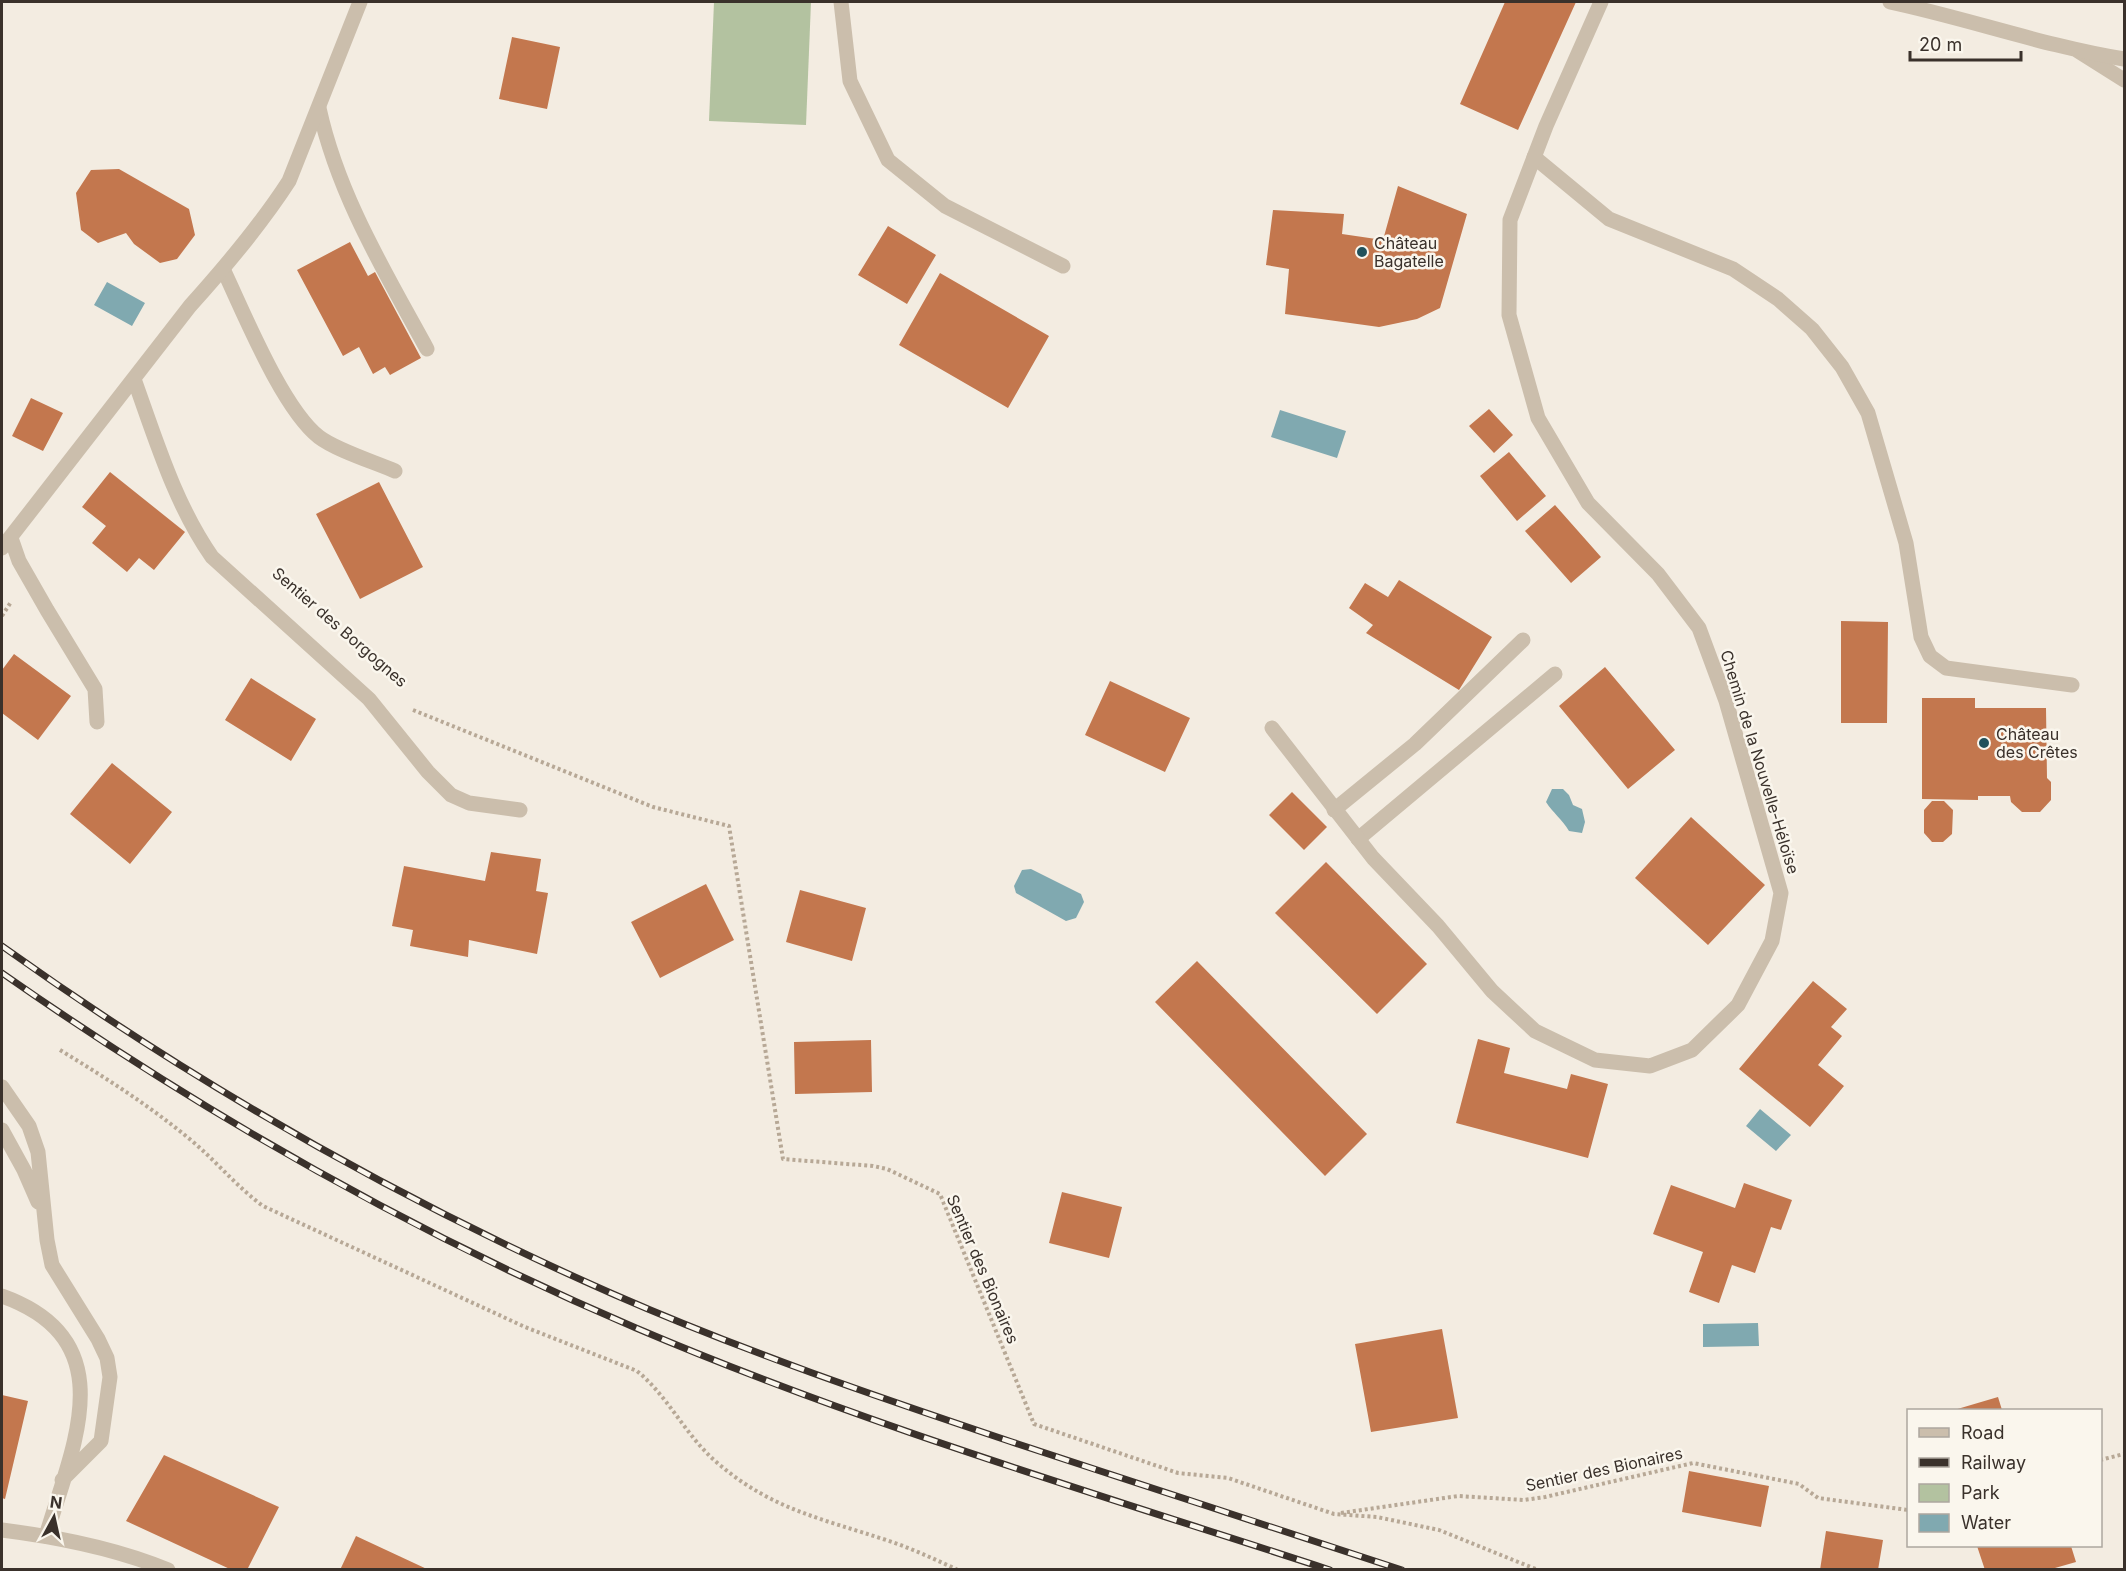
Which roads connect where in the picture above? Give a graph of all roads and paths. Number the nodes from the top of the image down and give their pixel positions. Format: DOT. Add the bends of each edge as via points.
graph roads {
  1 [pos="360,2"];
  2 [pos="841,2"];
  3 [pos="1601,2"];
  4 [pos="1890,2"];
  5 [pos="1949,8"];
  6 [pos="2078,51"];
  7 [pos="2124,59"];
  8 [pos="2124,80"];
  9 [pos="319,108"];
  10 [pos="1534,157"];
  11 [pos="1063,266"];
  12 [pos="223,269"];
  13 [pos="427,349"];
  14 [pos="134,380"];
  15 [pos="395,471"];
  16 [pos="6,543"];
  17 [pos="1523,640"];
  18 [pos="1555,674"];
  19 [pos="2072,685"];
  20 [pos="406,707"];
  21 [pos="97,722"];
  22 [pos="1272,728"];
  23 [pos="519,810"];
  24 [pos="1334,810"];
  25 [pos="729,826"];
  26 [pos="1358,839"];
  27 [pos="60,1050"];
  28 [pos="2,1087"];
  29 [pos="2,1130"];
  30 [pos="44,1218"];
  31 [pos="2,1296"];
  32 [pos="2124,1454"];
  33 [pos="2102,1460"];
  34 [pos="62,1480"];
  35 [pos="1907,1510"];
  36 [pos="1334,1514"];
  37 [pos="2,1530"];
  38 [pos="46,1536"];
  39 [pos="168,1569"];
  40 [pos="958,1569"];
  41 [pos="1538,1569"];
  1 -- 9 [label="street"];
  2 -- 11 [label="street" via="849,81 888,160 945,206"];
  3 -- 10 [label="street, Chemin de la Nouvelle-Héloïse"];
  4 -- 5 [label="street"];
  5 -- 6 [label="street"];
  6 -- 7 [label="street"];
  6 -- 8 [label="street"];
  9 -- 12 [label="street" via="289,181"];
  9 -- 13 [label="street" via="325,137 358,224"];
  10 -- 19 [label="street" via="1609,219 1733,269 1778,299 1812,329 1842,368 1868,413 1906,543 1921,638 1930,656 1946,668"];
  10 -- 26 [label="street, Chemin de la Nouvelle-Héloïse" via="1510,220 1509,315 1538,418 1588,503 1658,574 1699,628 1726,701 1781,893 1772,941 1738,1005 1692,1050 1650,1066 1595,1060 1535,1031 1492,991"];
  12 -- 14 [label="street"];
  12 -- 15 [label="street" via="262,351 304,422 320,438"];
  14 -- 16 [label="street"];
  14 -- 23 [label="street, Sentier des Borgognes" via="179,499 212,557 369,699 428,772 452,795 469,803"];
  16 -- 21 [label="street" via="95,689"];
  17 -- 24 [label="street" via="1414,744"];
  18 -- 26 [label="street"];
  20 -- 25 [label="path, Sentier des Borgognes" via="653,807"];
  22 -- 24 [label="street, Chemin de la Nouvelle-Héloïse"];
  24 -- 26 [label="street, Chemin de la Nouvelle-Héloïse"];
  25 -- 36 [label="path, Sentier des Bionaires" via="783,1159 887,1169 940,1194 1034,1424 1178,1473 1228,1478"];
  27 -- 40 [label="path" via="134,1096 194,1143 263,1206 516,1323 636,1371 650,1382 697,1445 776,1504 897,1544"];
  28 -- 30 [label="street" via="29,1126 38,1152"];
  29 -- 30 [label="street"];
  30 -- 34 [label="street" via="52,1265 98,1339 110,1377 101,1441"];
  31 -- 34 [label="street" via="41,1316 61,1335 80,1372 81,1413"];
  32 -- 33 [label="path"];
  34 -- 38 [label="street"];
  35 -- 36 [label="path, Sentier des Bionaires" via="1818,1498 1799,1484 1693,1462 1545,1497 1524,1500 1458,1496"];
  36 -- 41 [label="path, Sentier des Bionaires" via="1377,1517 1439,1530"];
  37 -- 38 [label="street"];
  38 -- 39 [label="street" via="120,1552"];
}
